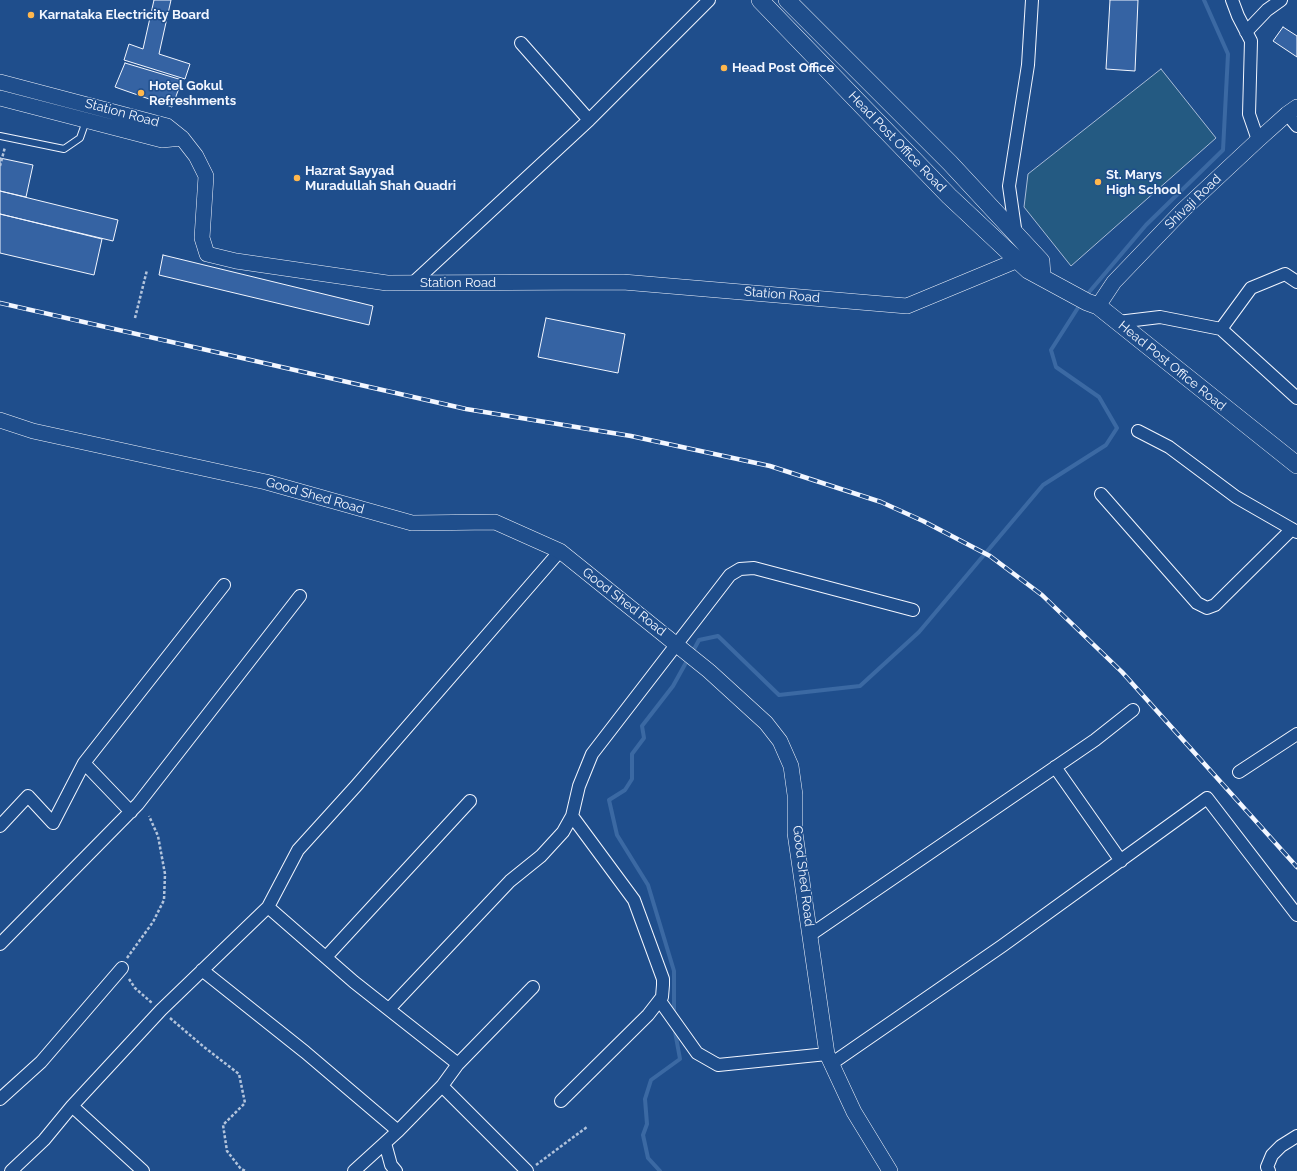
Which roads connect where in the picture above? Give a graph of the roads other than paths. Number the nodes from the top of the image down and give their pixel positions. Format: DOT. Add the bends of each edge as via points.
graph roads {
  1 [pos="709,0"];
  2 [pos="760,0"];
  3 [pos="788,0"];
  4 [pos="1032,0"];
  5 [pos="1232,0"];
  6 [pos="1281,0"];
  7 [pos="1246,32"];
  8 [pos="521,43"];
  9 [pos="0,82"];
  10 [pos="0,98"];
  11 [pos="91,105"];
  12 [pos="1292,111"];
  13 [pos="87,120"];
  14 [pos="589,120"];
  15 [pos="1297,126"];
  16 [pos="0,136"];
  17 [pos="182,138"];
  18 [pos="1258,140"];
  19 [pos="1016,234"];
  20 [pos="1018,260"];
  21 [pos="1042,276"];
  22 [pos="1297,282"];
  23 [pos="413,283"];
  24 [pos="1093,304"];
  25 [pos="1118,322"];
  26 [pos="1221,329"];
  27 [pos="1297,398"];
  28 [pos="0,420"];
  29 [pos="1138,431"];
  30 [pos="1297,465"];
  31 [pos="1101,494"];
  32 [pos="1294,530"];
  33 [pos="560,551"];
  34 [pos="224,585"];
  35 [pos="300,596"];
  36 [pos="913,610"];
  37 [pos="681,648"];
  38 [pos="1133,710"];
  39 [pos="1297,734"];
  40 [pos="84,763"];
  41 [pos="1055,767"];
  42 [pos="1239,772"];
  43 [pos="470,801"];
  44 [pos="131,812"];
  45 [pos="572,816"];
  46 [pos="0,826"];
  47 [pos="1121,861"];
  48 [pos="268,907"];
  49 [pos="1297,915"];
  50 [pos="810,935"];
  51 [pos="0,944"];
  52 [pos="326,957"];
  53 [pos="122,968"];
  54 [pos="202,970"];
  55 [pos="533,987"];
  56 [pos="660,1001"];
  57 [pos="389,1009"];
  58 [pos="829,1059"];
  59 [pos="458,1064"];
  60 [pos="442,1086"];
  61 [pos="0,1099"];
  62 [pos="561,1102"];
  63 [pos="72,1106"];
  64 [pos="398,1131"];
  65 [pos="1297,1136"];
  66 [pos="385,1143"];
  67 [pos="19,1168"];
  68 [pos="143,1171"];
  69 [pos="354,1171"];
  70 [pos="396,1171"];
  71 [pos="527,1171"];
  72 [pos="890,1171"];
  73 [pos="1269,1171"];
  1 -- 14 [label="street"];
  2 -- 20 [label="main road, Head Post Office Road" via="949,196"];
  3 -- 19 [label="main road, Head Post Office Road" via="950,163"];
  4 -- 19 [label="street" via="1028,65 1008,186"];
  5 -- 7 [label="street"];
  6 -- 7 [label="street" via="1267,10"];
  7 -- 18 [label="street" via="1251,41 1249,114"];
  8 -- 14 [label="street"];
  9 -- 11 [label="street, Station Road"];
  10 -- 13 [label="street"];
  11 -- 13 [label="lane"];
  11 -- 17 [label="street, Station Road" via="167,126"];
  12 -- 15 [label="street"];
  12 -- 18 [label="street, Shivaji Road"];
  13 -- 16 [label="lane" via="80,138 64,149"];
  13 -- 17 [label="street" via="162,140"];
  14 -- 23 [label="street"];
  17 -- 23 [label="street, Station Road" via="196,156 206,176 202,238 207,254 236,261 387,283"];
  18 -- 24 [label="street, Shivaji Road" via="1183,210"];
  19 -- 20 [label="street"];
  19 -- 21 [label="main road, Head Post Office Road" via="1041,261"];
  20 -- 21 [label="main road, Head Post Office Road" via="1028,270"];
  20 -- 23 [label="street, Station Road" via="907,306 623,282"];
  21 -- 24 [label="main road, Head Post Office Road"];
  22 -- 26 [label="street" via="1285,274 1251,288"];
  24 -- 25 [label="main road, Head Post Office Road"];
  25 -- 26 [label="street" via="1160,317"];
  25 -- 30 [label="main road, Head Post Office Road"];
  26 -- 27 [label="street"];
  28 -- 33 [label="street, Good Shed Road" via="33,431 266,482 412,523 495,522"];
  29 -- 32 [label="street" via="1169,447 1236,497"];
  31 -- 32 [label="street" via="1197,603 1206,608 1215,605"];
  33 -- 37 [label="street, Good Shed Road"];
  33 -- 48 [label="street" via="298,850"];
  34 -- 40 [label="street"];
  35 -- 44 [label="street"];
  36 -- 37 [label="street" via="754,568 740,569 726,579"];
  37 -- 45 [label="street" via="592,754 579,786"];
  37 -- 50 [label="street, Good Shed Road" via="766,723 780,741 791,766 795,795 795,833"];
  38 -- 41 [label="street"];
  39 -- 42 [label="street"];
  40 -- 44 [label="street"];
  40 -- 46 [label="street" via="53,823 28,796"];
  41 -- 47 [label="street"];
  41 -- 50 [label="street"];
  43 -- 52 [label="street"];
  44 -- 51 [label="street"];
  45 -- 56 [label="street" via="634,900 663,979"];
  45 -- 57 [label="street" via="563,832 541,856 510,881"];
  47 -- 49 [label="street" via="1208,798"];
  47 -- 58 [label="street" via="1002,946"];
  48 -- 52 [label="street"];
  48 -- 54 [label="street"];
  50 -- 58 [label="street, Good Shed Road"];
  52 -- 57 [label="street"];
  53 -- 61 [label="street" via="41,1062"];
  54 -- 63 [label="street"];
  54 -- 64 [label="street" via="305,1052"];
  55 -- 59 [label="street"];
  56 -- 58 [label="street" via="697,1054 718,1065"];
  56 -- 62 [label="street"];
  57 -- 59 [label="street"];
  58 -- 72 [label="street, Good Shed Road" via="854,1112"];
  59 -- 60 [label="street"];
  60 -- 64 [label="street"];
  60 -- 71 [label="street"];
  63 -- 67 [label="street"];
  63 -- 68 [label="street"];
  64 -- 66 [label="street"];
  65 -- 73 [label="street" via="1272,1155 1267,1167"];
  66 -- 69 [label="street"];
  66 -- 70 [label="street" via="391,1165"];
}
